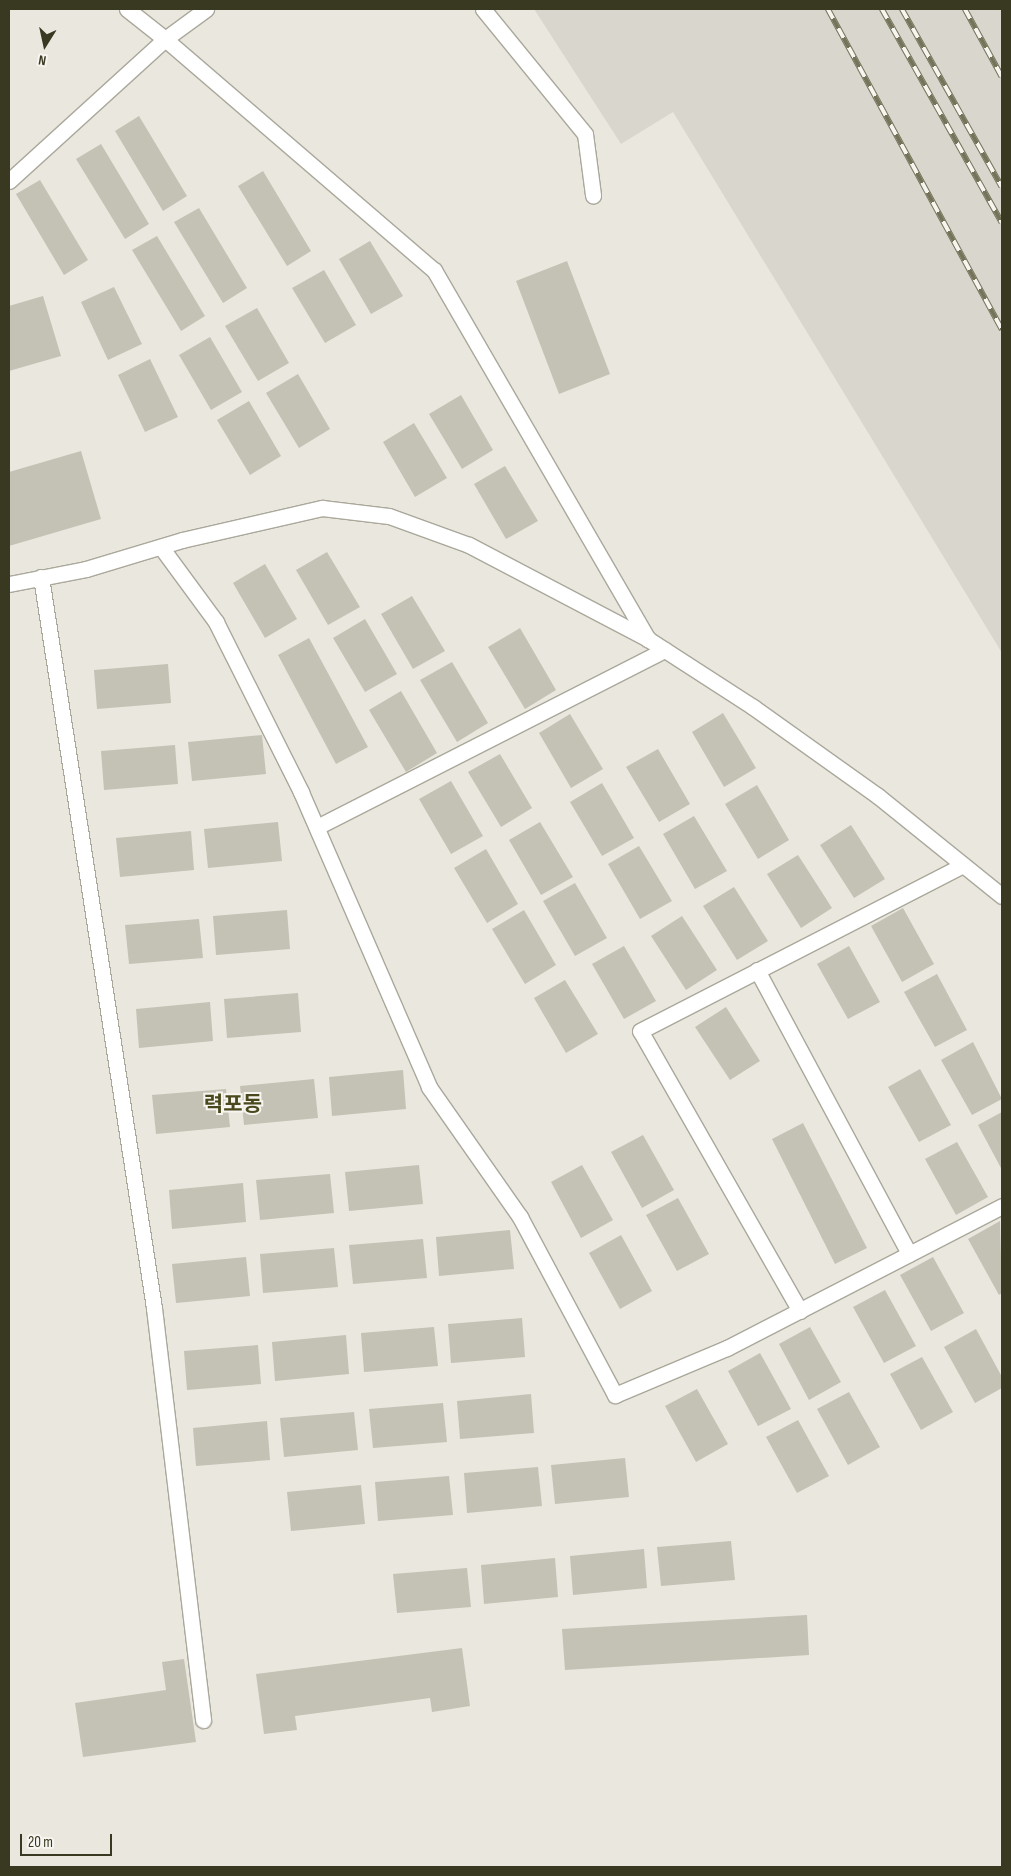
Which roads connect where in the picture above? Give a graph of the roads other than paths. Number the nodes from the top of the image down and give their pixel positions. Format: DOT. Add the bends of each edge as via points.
graph roads {
  1 [pos="127,9"];
  2 [pos="206,9"];
  3 [pos="483,9"];
  4 [pos="165,39"];
  5 [pos="9,180"];
  6 [pos="593,195"];
  7 [pos="160,546"];
  8 [pos="41,577"];
  9 [pos="9,584"];
  10 [pos="648,639"];
  11 [pos="665,650"];
  12 [pos="317,827"];
  13 [pos="963,865"];
  14 [pos="1002,896"];
  15 [pos="757,970"];
  16 [pos="1002,1206"];
  17 [pos="909,1254"];
  18 [pos="800,1311"];
  19 [pos="203,1720"];
  1 -- 4 [label="street"];
  2 -- 4 [label="street"];
  3 -- 6 [label="street" via="584,134"];
  4 -- 5 [label="street"];
  4 -- 10 [label="street" via="434,270"];
  7 -- 8 [label="street" via="86,569"];
  7 -- 10 [label="street" via="322,508 389,516 469,545"];
  7 -- 12 [label="street" via="216,622"];
  8 -- 9 [label="street"];
  8 -- 19 [label="street" via="154,1308"];
  10 -- 11 [label="street"];
  11 -- 12 [label="street"];
  11 -- 13 [label="street" via="878,796"];
  12 -- 18 [label="street" via="429,1087 520,1217 615,1395 727,1348"];
  13 -- 14 [label="street"];
  13 -- 15 [label="street"];
  15 -- 17 [label="street"];
  15 -- 18 [label="street" via="640,1031"];
  16 -- 17 [label="street"];
  17 -- 18 [label="street"];
}
